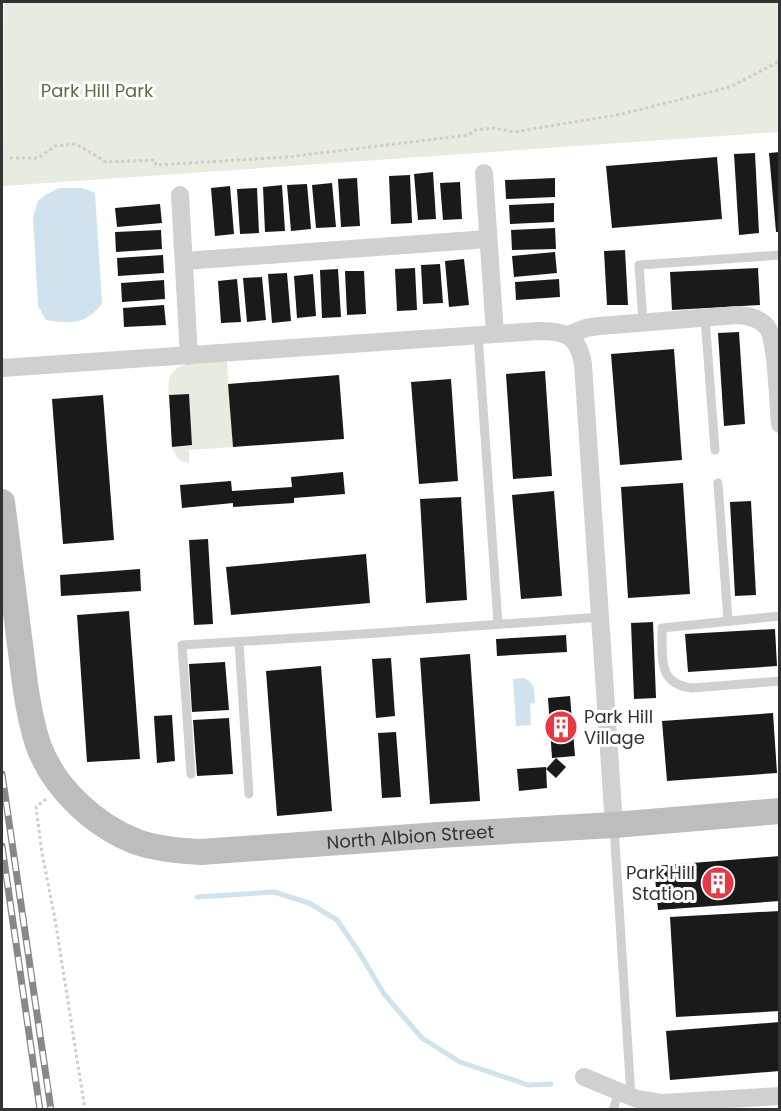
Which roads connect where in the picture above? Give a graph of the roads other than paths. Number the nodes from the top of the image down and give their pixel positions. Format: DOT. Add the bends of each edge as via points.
graph roads {
  1 [pos="484,173"];
  2 [pos="180,195"];
  3 [pos="488,239"];
  4 [pos="780,255"];
  5 [pos="184,261"];
  6 [pos="705,317"];
  7 [pos="644,322"];
  8 [pos="487,335"];
  9 [pos="568,335"];
  10 [pos="189,356"];
  11 [pos="2,368"];
  12 [pos="780,424"];
  13 [pos="715,450"];
  14 [pos="718,483"];
  15 [pos="2,502"];
  16 [pos="601,616"];
  17 [pos="780,616"];
  18 [pos="728,621"];
  19 [pos="498,623"];
  20 [pos="239,642"];
  21 [pos="780,681"];
  22 [pos="191,774"];
  23 [pos="249,794"];
  24 [pos="780,812"];
  25 [pos="614,825"];
  26 [pos="584,1077"];
  27 [pos="625,1094"];
  28 [pos="780,1096"];
  29 [pos="613,1110"];
  1 -- 3 [label="street"];
  2 -- 5 [label="street"];
  3 -- 5 [label="street"];
  3 -- 8 [label="street"];
  4 -- 7 [label="lane" via="639,265"];
  5 -- 10 [label="street"];
  6 -- 7 [label="street"];
  6 -- 12 [label="street" via="746,315 767,327 774,342"];
  6 -- 13 [label="lane"];
  7 -- 9 [label="street" via="586,328"];
  8 -- 9 [label="street" via="549,331"];
  8 -- 10 [label="street"];
  8 -- 19 [label="lane"];
  9 -- 16 [label="street" via="579,347 584,364"];
  10 -- 11 [label="street"];
  14 -- 18 [label="lane"];
  15 -- 25 [label="street, North Albion Street" via="29,710 39,747 61,784 97,820 121,835 147,845 201,852"];
  16 -- 19 [label="lane"];
  16 -- 25 [label="street"];
  17 -- 18 [label="lane"];
  18 -- 21 [label="lane" via="662,627 664,670 670,679 680,687 692,688"];
  19 -- 20 [label="lane"];
  20 -- 22 [label="lane" via="182,645"];
  20 -- 23 [label="lane"];
  24 -- 25 [label="street, North Albion Street"];
  25 -- 27 [label="lane"];
  26 -- 27 [label="street"];
  27 -- 28 [label="street" via="673,1103"];
  27 -- 29 [label="lane"];
}
